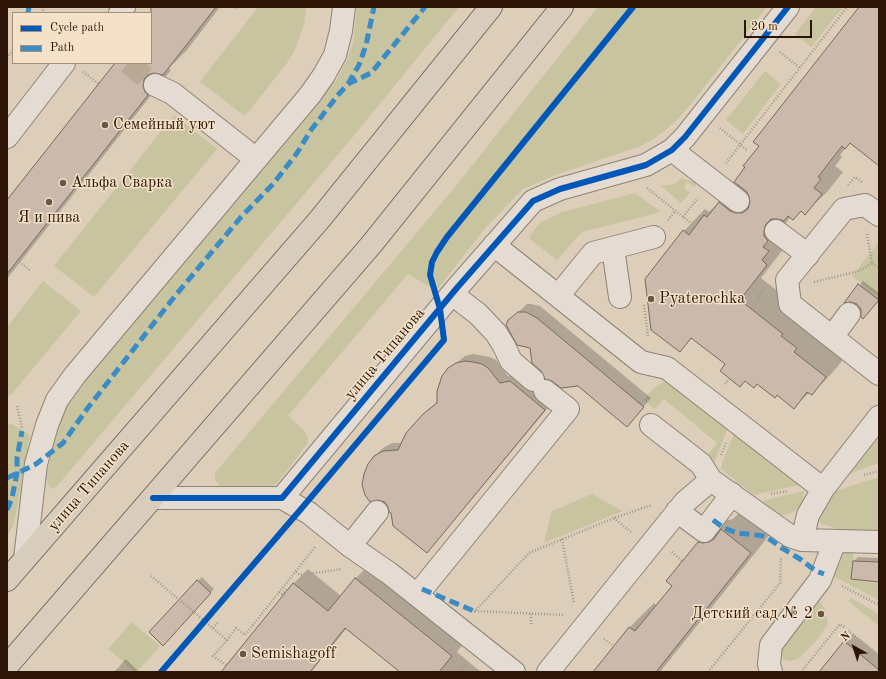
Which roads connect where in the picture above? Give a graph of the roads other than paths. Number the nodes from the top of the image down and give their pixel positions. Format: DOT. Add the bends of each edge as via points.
graph roads {
  1 [pos="344,7"];
  2 [pos="490,7"];
  3 [pos="562,7"];
  4 [pos="788,7"];
  5 [pos="63,64"];
  6 [pos="155,85"];
  7 [pos="7,137"];
  8 [pos="672,150"];
  9 [pos="256,159"];
  10 [pos="738,201"];
  11 [pos="879,215"];
  12 [pos="776,231"];
  13 [pos="654,237"];
  14 [pos="494,245"];
  15 [pos="613,248"];
  16 [pos="808,255"];
  17 [pos="452,294"];
  18 [pos="558,296"];
  19 [pos="620,297"];
  20 [pos="849,314"];
  21 [pos="832,337"];
  22 [pos="879,374"];
  23 [pos="879,416"];
  24 [pos="651,425"];
  25 [pos="711,480"];
  26 [pos="823,489"];
  27 [pos="732,494"];
  28 [pos="153,498"];
  29 [pos="282,498"];
  30 [pos="681,506"];
  31 [pos="377,512"];
  32 [pos="796,538"];
  33 [pos="835,541"];
  34 [pos="879,542"];
  35 [pos="350,546"];
  36 [pos="25,559"];
  37 [pos="7,580"];
  38 [pos="417,595"];
  39 [pos="7,666"];
  40 [pos="514,672"];
  41 [pos="548,672"];
  42 [pos="771,672"];
  1 -- 9 [label="street, улица Типанова" via="342,31 335,56 324,76"];
  2 -- 36 [label="main road, улица Типанова" via="320,220"];
  3 -- 28 [label="main road" via="372,244"];
  4 -- 8 [label="street, улица Типанова" via="685,138"];
  5 -- 7 [label="street"];
  6 -- 9 [label="street" via="172,93"];
  8 -- 10 [label="street"];
  8 -- 14 [label="street, улица Типанова" via="646,165 560,189 533,201"];
  9 -- 36 [label="street, улица Типанова" via="75,375 57,400 36,464"];
  11 -- 16 [label="street" via="866,205 844,209"];
  12 -- 16 [label="street"];
  13 -- 15 [label="street"];
  14 -- 17 [label="street, улица Типанова"];
  14 -- 18 [label="street"];
  15 -- 18 [label="street" via="593,253"];
  15 -- 19 [label="street"];
  16 -- 21 [label="street" via="787,280 790,304"];
  17 -- 29 [label="street, улица Типанова"];
  17 -- 38 [label="street" via="478,314 496,333 511,362 568,410"];
  18 -- 26 [label="street" via="641,362 667,368"];
  20 -- 21 [label="street"];
  21 -- 22 [label="street"];
  23 -- 26 [label="street"];
  24 -- 25 [label="street" via="701,464"];
  25 -- 27 [label="street"];
  25 -- 30 [label="street"];
  26 -- 32 [label="street"];
  27 -- 30 [label="street" via="704,531"];
  27 -- 32 [label="street"];
  28 -- 29 [label="street"];
  28 -- 39 [label="main road"];
  29 -- 35 [label="street" via="309,513"];
  30 -- 41 [label="street"];
  31 -- 35 [label="street"];
  32 -- 33 [label="street"];
  33 -- 34 [label="street"];
  33 -- 42 [label="street" via="824,574 771,645"];
  35 -- 38 [label="street"];
  36 -- 37 [label="main road, улица Типанова"];
  38 -- 40 [label="street"];
}
